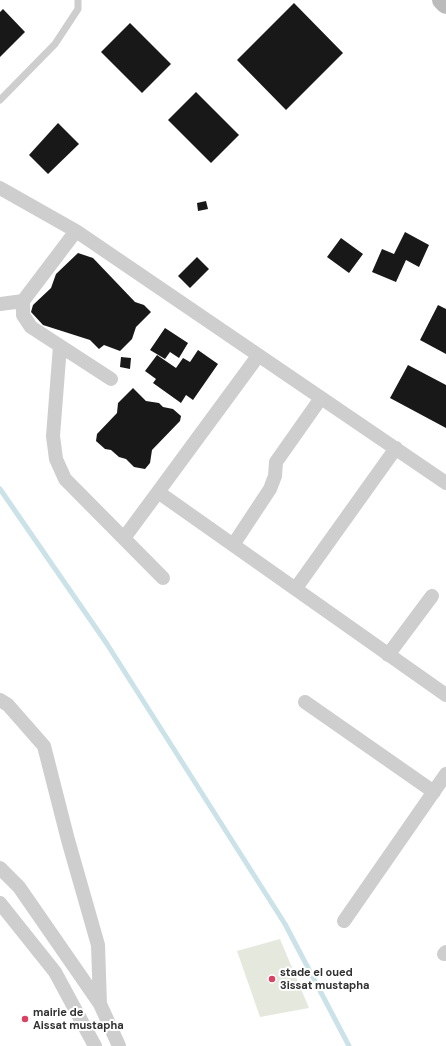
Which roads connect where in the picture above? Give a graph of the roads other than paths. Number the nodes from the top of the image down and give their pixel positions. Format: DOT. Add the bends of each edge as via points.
graph roads {
  1 [pos="78,0"];
  2 [pos="442,0"];
  3 [pos="446,4"];
  4 [pos="0,100"];
  5 [pos="0,188"];
  6 [pos="76,231"];
  7 [pos="23,301"];
  8 [pos="0,304"];
  9 [pos="60,346"];
  10 [pos="258,356"];
  11 [pos="111,379"];
  12 [pos="321,398"];
  13 [pos="396,448"];
  14 [pos="446,483"];
  15 [pos="158,492"];
  16 [pos="124,538"];
  17 [pos="234,545"];
  18 [pos="163,578"];
  19 [pos="296,588"];
  20 [pos="432,596"];
  21 [pos="388,655"];
  22 [pos="446,695"];
  23 [pos="0,700"];
  24 [pos="305,702"];
  25 [pos="446,774"];
  26 [pos="434,792"];
  27 [pos="0,868"];
  28 [pos="0,904"];
  29 [pos="344,921"];
  30 [pos="100,1004"];
  31 [pos="95,1046"];
  32 [pos="119,1046"];
  1 -- 4 [label="lane" via="78,9 55,44"];
  2 -- 3 [label="street"];
  5 -- 6 [label="street"];
  6 -- 7 [label="street"];
  6 -- 10 [label="street"];
  7 -- 8 [label="street"];
  7 -- 9 [label="street" via="23,315 30,327"];
  9 -- 11 [label="street"];
  9 -- 16 [label="street" via="52,436 56,459 65,479"];
  10 -- 12 [label="street"];
  10 -- 15 [label="street"];
  12 -- 13 [label="street"];
  12 -- 17 [label="street" via="276,462 275,476 270,489"];
  13 -- 14 [label="street"];
  13 -- 19 [label="street"];
  15 -- 16 [label="street"];
  15 -- 17 [label="street"];
  16 -- 18 [label="street"];
  17 -- 19 [label="street"];
  19 -- 21 [label="street"];
  20 -- 21 [label="street"];
  21 -- 22 [label="street"];
  23 -- 30 [label="street" via="8,705 44,746 98,945"];
  24 -- 26 [label="street"];
  25 -- 26 [label="street"];
  26 -- 29 [label="street"];
  27 -- 30 [label="street" via="19,887"];
  28 -- 31 [label="street" via="55,972"];
  30 -- 32 [label="street"];
}
